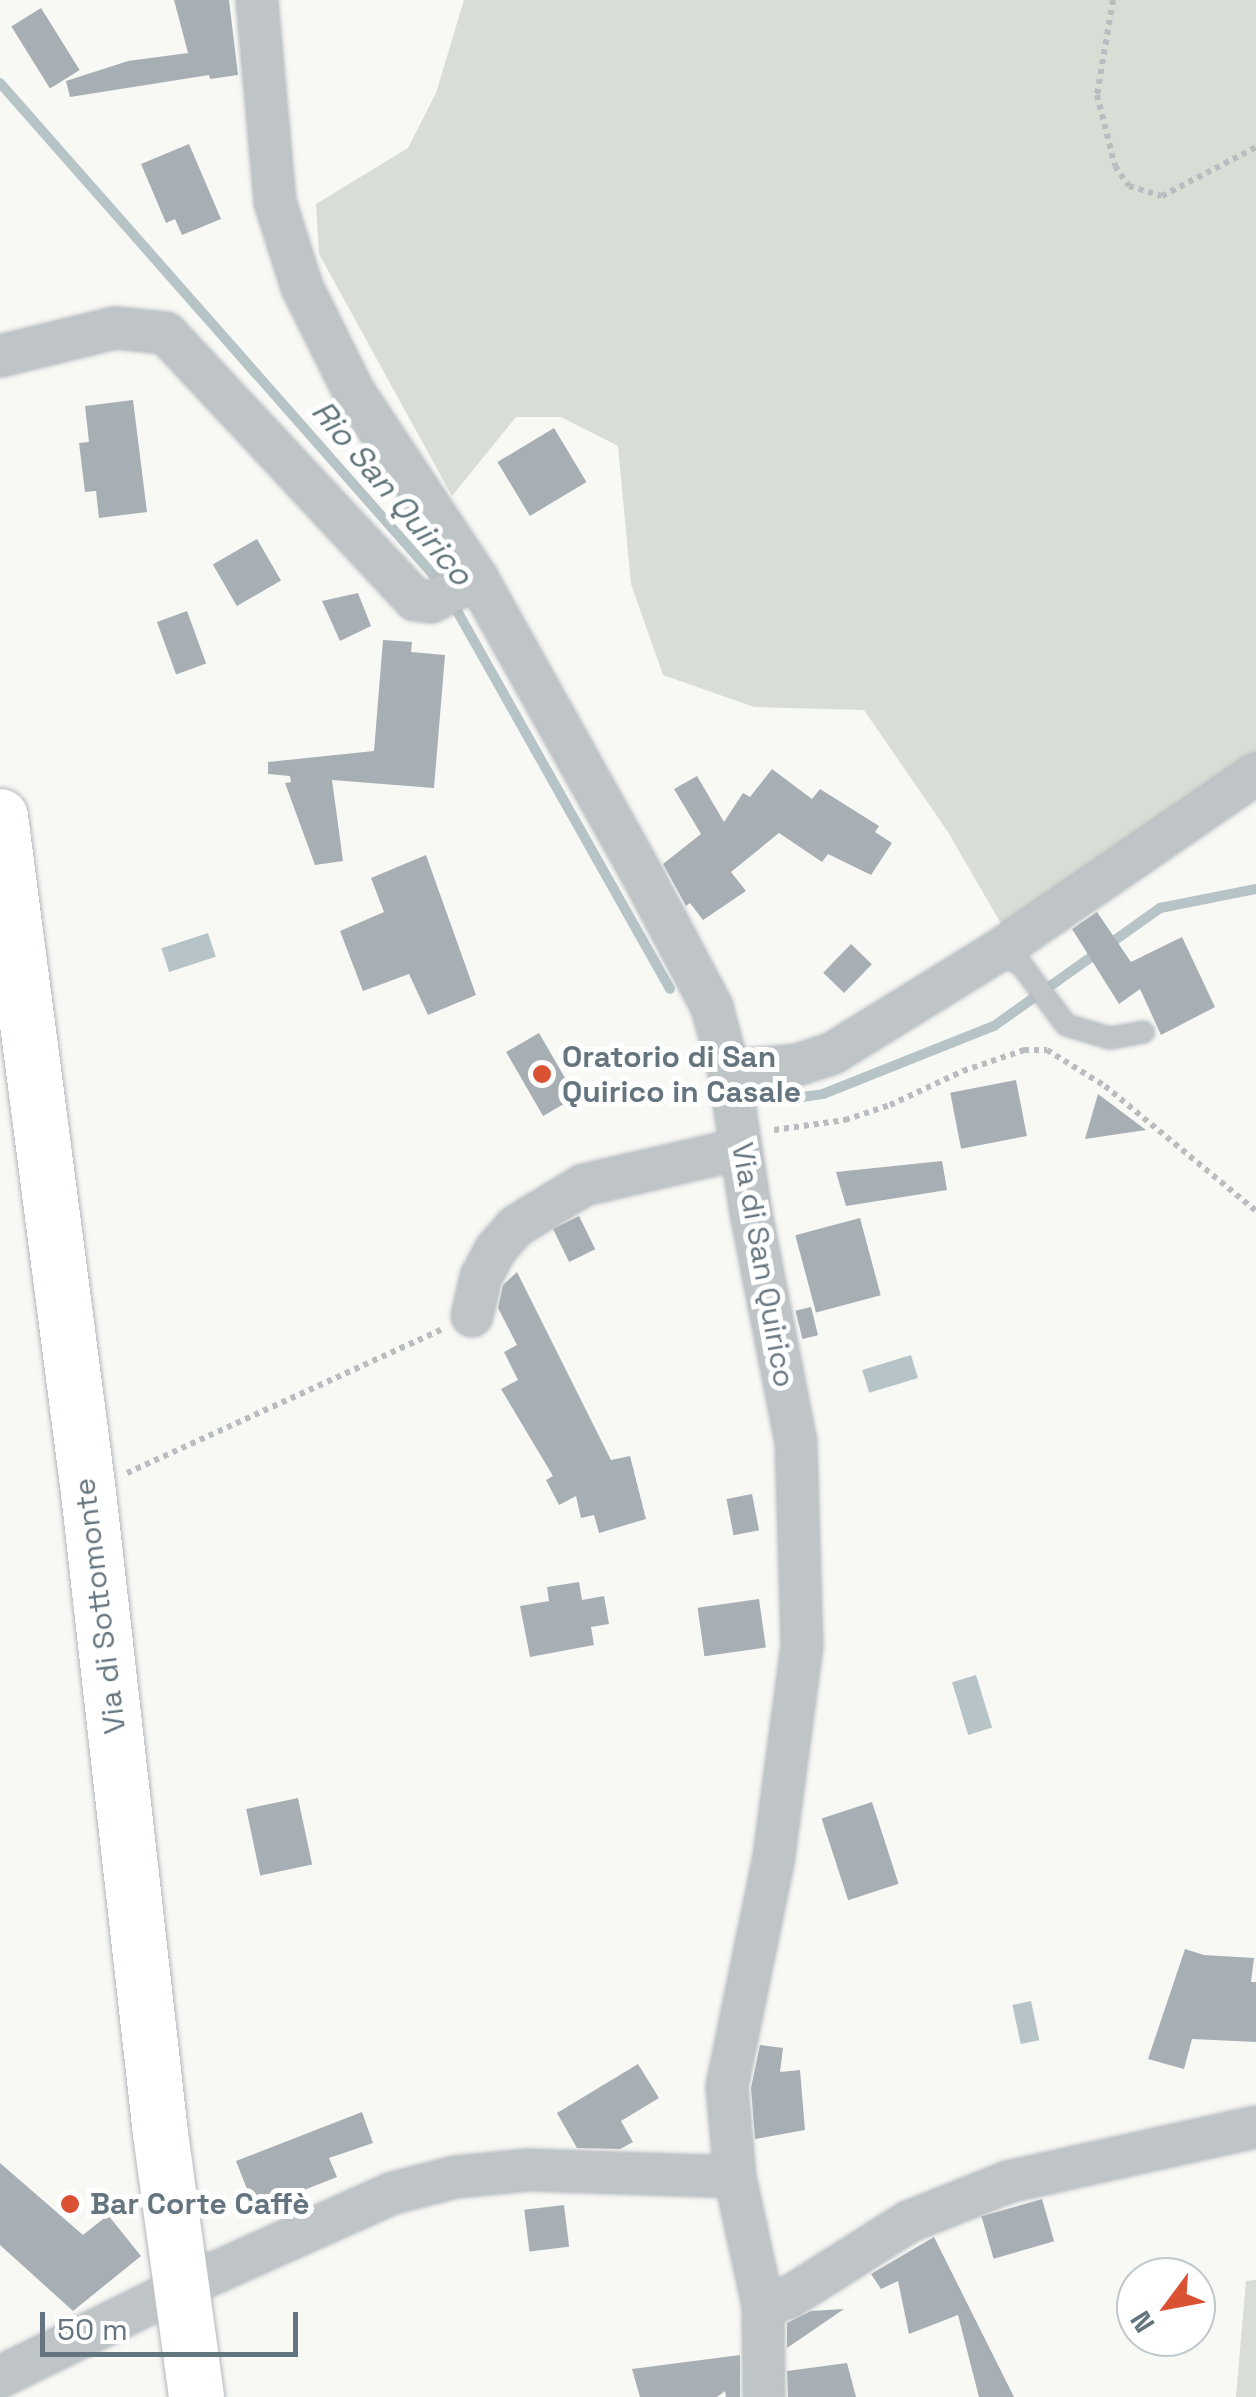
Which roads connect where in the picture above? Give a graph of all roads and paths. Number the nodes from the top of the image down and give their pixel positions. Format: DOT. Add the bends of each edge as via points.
graph roads {
  1 [pos="257,0"];
  2 [pos="1113,0"];
  3 [pos="1256,147"];
  4 [pos="0,356"];
  5 [pos="458,588"];
  6 [pos="1256,774"];
  7 [pos="0,816"];
  8 [pos="1012,959"];
  9 [pos="1143,1032"];
  10 [pos="729,1071"];
  11 [pos="739,1139"];
  12 [pos="1256,1211"];
  13 [pos="472,1316"];
  14 [pos="88,1492"];
  15 [pos="1256,2126"];
  16 [pos="734,2177"];
  17 [pos="183,2287"];
  18 [pos="763,2305"];
  19 [pos="0,2377"];
  20 [pos="196,2397"];
  21 [pos="764,2397"];
  1 -- 5 [label="street, Via di San Quirico" via="275,202 302,287"];
  2 -- 3 [label="path" via="1097,95 1115,166 1129,186 1162,196"];
  4 -- 5 [label="street" via="114,328 166,333 415,600"];
  5 -- 10 [label="street, Via di San Quirico" via="712,1007"];
  6 -- 8 [label="street"];
  7 -- 14 [label="main road, Via di Sottomonte"];
  8 -- 9 [label="lane" via="1066,1025 1110,1038"];
  8 -- 10 [label="street" via="833,1054 797,1065"];
  10 -- 11 [label="street, Via di San Quirico"];
  11 -- 12 [label="path" via="844,1120 993,1060 1048,1050 1105,1086"];
  11 -- 13 [label="street" via="584,1185 514,1227 481,1276"];
  11 -- 16 [label="street, Via di San Quirico" via="796,1442 802,1646 773,1862 727,2087"];
  13 -- 14 [label="path"];
  14 -- 17 [label="main road, Via di Sottomonte"];
  15 -- 18 [label="street" via="1008,2182 908,2222 788,2298"];
  16 -- 17 [label="street" via="528,2170 456,2177 394,2193"];
  16 -- 18 [label="street, Via di San Quirico"];
  17 -- 19 [label="street"];
  17 -- 20 [label="main road, Via di Sottomonte"];
  18 -- 21 [label="street, Via di San Quirico"];
}
